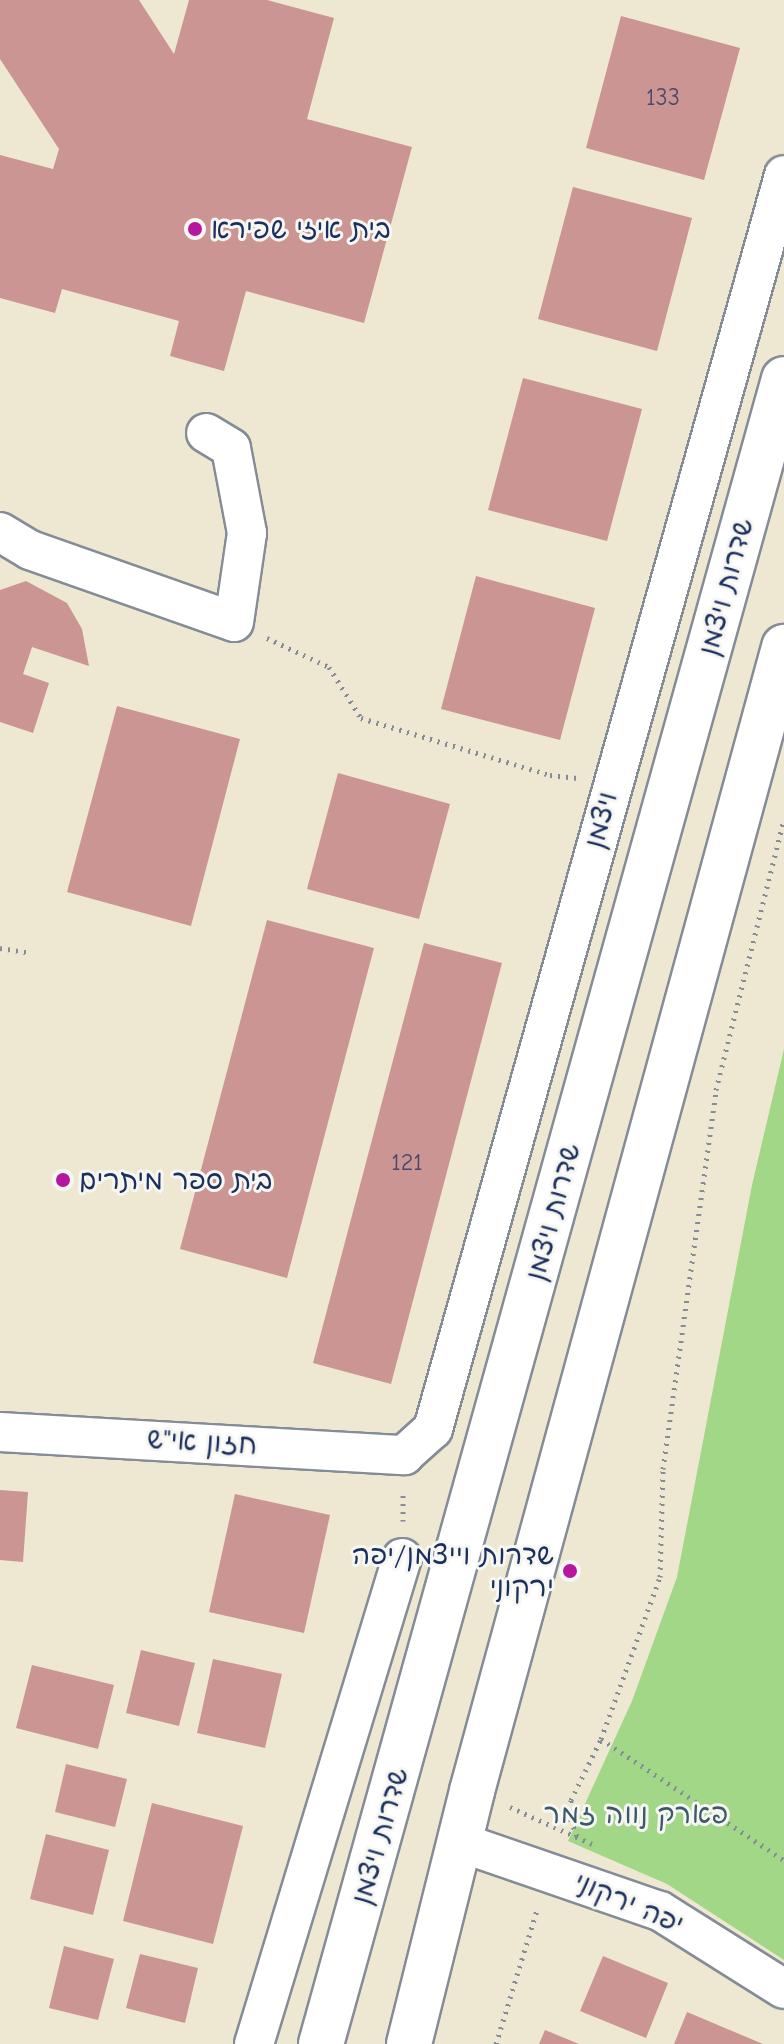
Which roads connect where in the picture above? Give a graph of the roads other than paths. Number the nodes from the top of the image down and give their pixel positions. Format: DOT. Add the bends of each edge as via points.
graph roads {
  1 [pos="784,175"];
  2 [pos="784,379"];
  3 [pos="206,433"];
  4 [pos="0,532"];
  5 [pos="784,647"];
  6 [pos="0,1432"];
  7 [pos="404,1455"];
  8 [pos="402,1558"];
  9 [pos="462,1843"];
  10 [pos="784,1989"];
  11 [pos="254,2044"];
  12 [pos="321,2044"];
  13 [pos="409,2044"];
  1 -- 7 [label="street, ויצמן" via="433,1429"];
  2 -- 12 [label="main road, שדרות ויצמן"];
  3 -- 4 [label="street" via="231,448 247,533 234,622 30,550"];
  5 -- 9 [label="main road"];
  6 -- 7 [label="street, חזון אי\"ש"];
  8 -- 11 [label="street"];
  9 -- 10 [label="street, יפה ירקוני" via="660,1911"];
  9 -- 13 [label="main road"];
}
